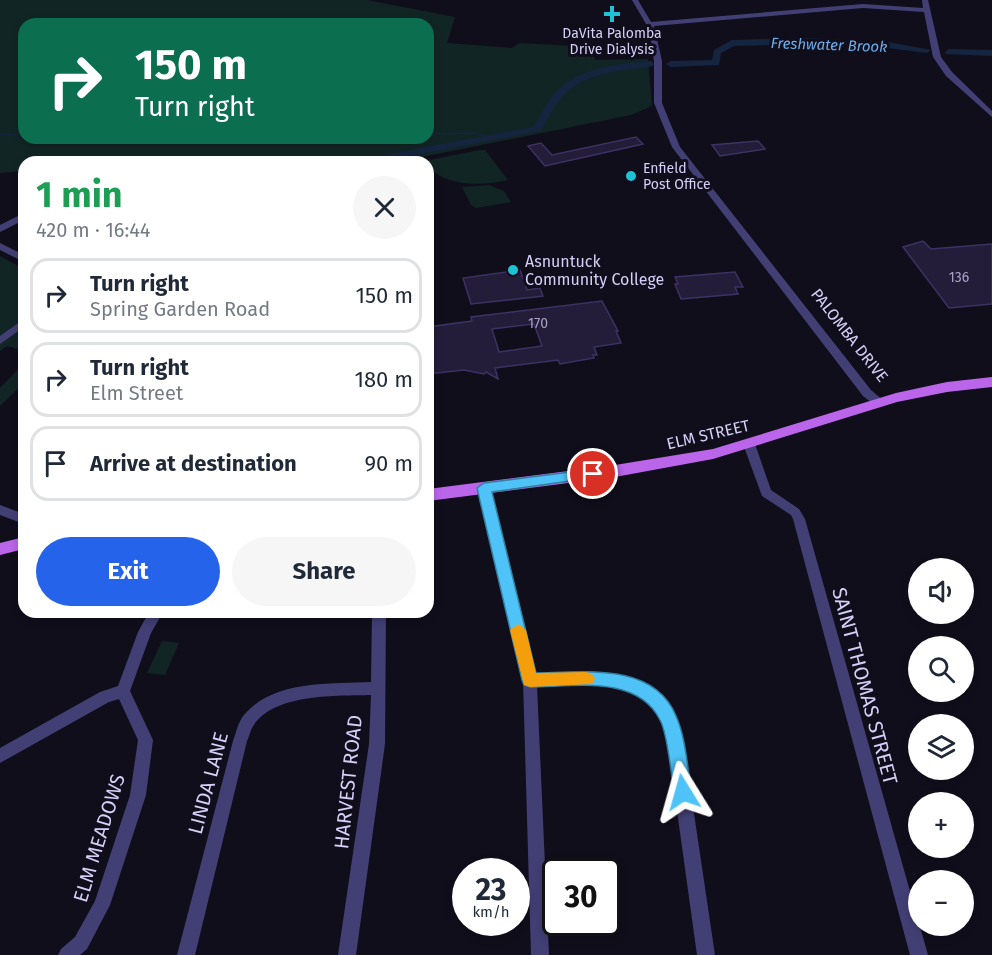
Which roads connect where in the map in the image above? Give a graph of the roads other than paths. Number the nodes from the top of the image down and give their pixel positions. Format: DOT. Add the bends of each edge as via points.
graph roads {
  1 [pos="636,0"];
  2 [pos="643,0"];
  3 [pos="925,0"];
  4 [pos="927,10"];
  5 [pos="653,24"];
  6 [pos="980,99"];
  7 [pos="992,106"];
  8 [pos="992,115"];
  9 [pos="18,219"];
  10 [pos="0,229"];
  11 [pos="0,246"];
  12 [pos="18,256"];
  13 [pos="18,327"];
  14 [pos="0,341"];
  15 [pos="992,382"];
  16 [pos="880,403"];
  17 [pos="749,444"];
  18 [pos="484,488"];
  19 [pos="434,494"];
  20 [pos="0,510"];
  21 [pos="18,517"];
  22 [pos="18,544"];
  23 [pos="0,549"];
  24 [pos="153,618"];
  25 [pos="380,618"];
  26 [pos="530,680"];
  27 [pos="377,688"];
  28 [pos="123,691"];
  29 [pos="0,756"];
  30 [pos="67,955"];
  31 [pos="186,955"];
  32 [pos="347,955"];
  33 [pos="540,955"];
  34 [pos="706,955"];
  35 [pos="919,955"];
  1 -- 5 [label="street, PALOMBA DRIVE"];
  2 -- 5 [label="street, PALOMBA DRIVE"];
  3 -- 4 [label="street"];
  4 -- 5 [label="street" via="863,6"];
  4 -- 6 [label="street" via="941,65"];
  5 -- 16 [label="street, PALOMBA DRIVE" via="661,53 663,106 679,147 867,393"];
  6 -- 7 [label="street"];
  6 -- 8 [label="street"];
  9 -- 10 [label="street"];
  11 -- 12 [label="street"];
  13 -- 14 [label="street"];
  15 -- 16 [label="main road, ELM STREET" via="927,391"];
  16 -- 17 [label="main road, ELM STREET"];
  17 -- 18 [label="main road, ELM STREET" via="635,468"];
  17 -- 35 [label="street, SAINT THOMAS STREET" via="766,493 795,512 799,519"];
  18 -- 19 [label="main road, ELM STREET"];
  18 -- 26 [label="street"];
  20 -- 21 [label="street"];
  22 -- 23 [label="main road"];
  24 -- 28 [label="street"];
  25 -- 27 [label="street, HARVEST ROAD"];
  26 -- 33 [label="street"];
  26 -- 34 [label="street" via="607,679 637,686 669,718"];
  27 -- 31 [label="street, LINDA LANE" via="283,697 263,707 248,721"];
  27 -- 32 [label="street, HARVEST ROAD" via="376,744"];
  28 -- 29 [label="street"];
  28 -- 30 [label="street, ELM MEADOWS" via="146,740 138,795 102,905 81,944"];
}
